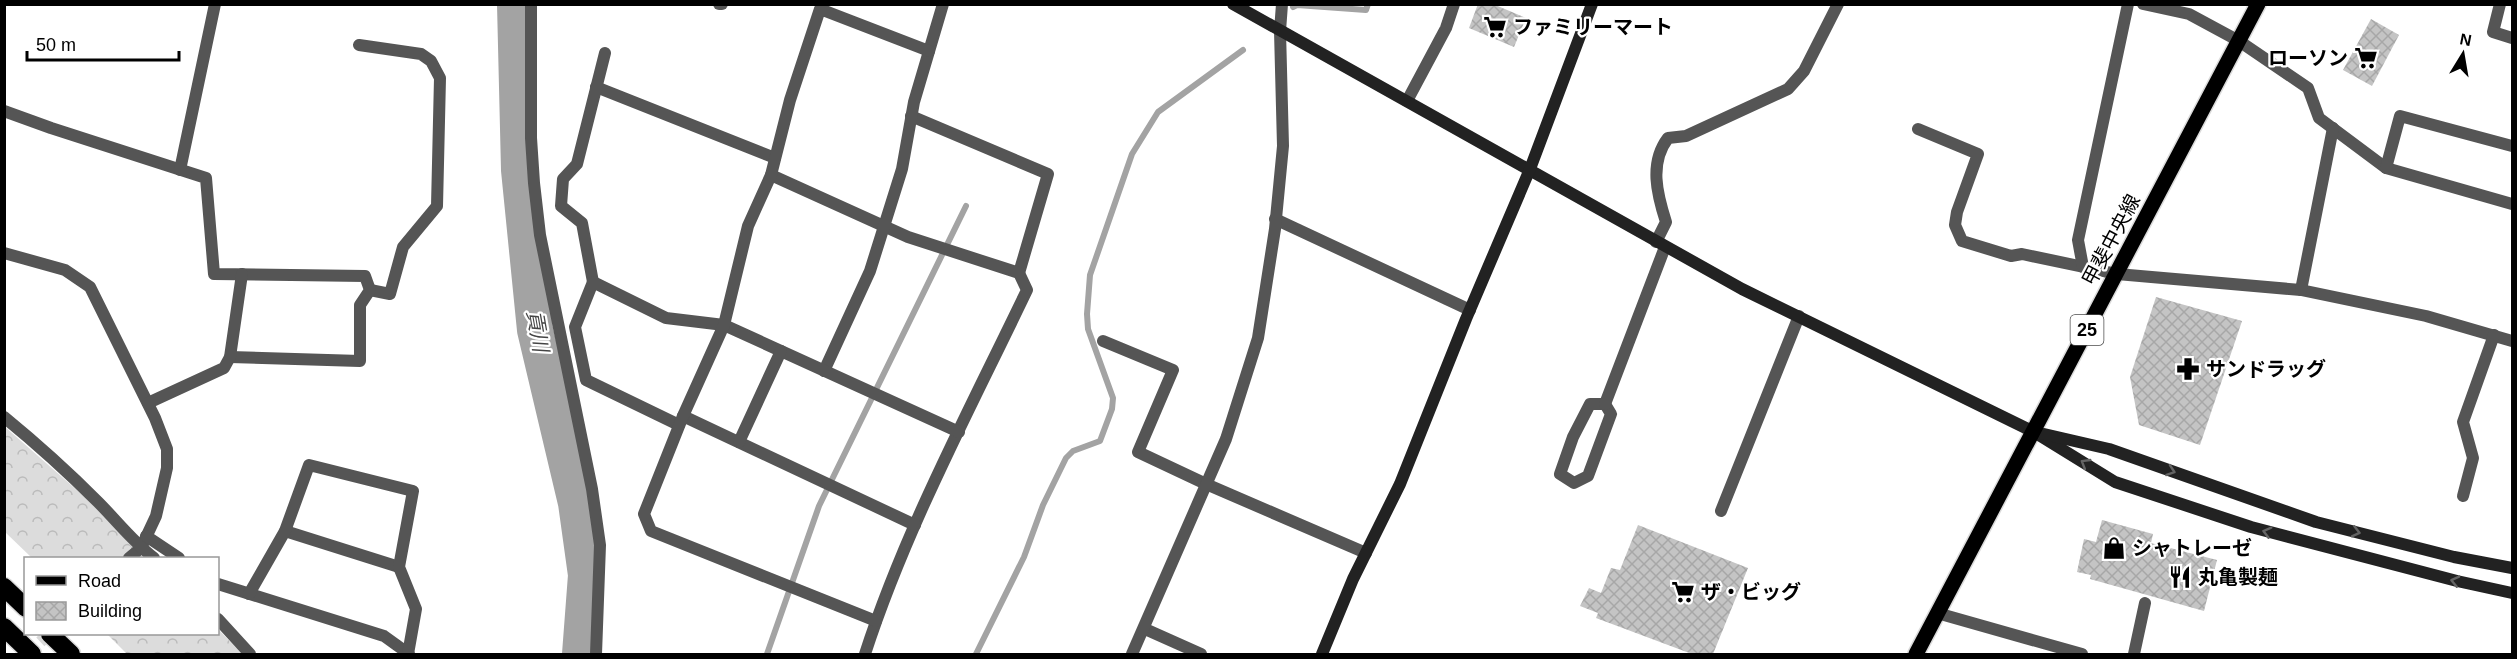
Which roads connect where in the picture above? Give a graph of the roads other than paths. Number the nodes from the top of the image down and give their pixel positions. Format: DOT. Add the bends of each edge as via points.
graph roads {
  1 [pos="215,4"];
  2 [pos="531,4"];
  3 [pos="943,4"];
  4 [pos="1233,4"];
  5 [pos="1282,4"];
  6 [pos="1454,4"];
  7 [pos="1592,4"];
  8 [pos="1838,4"];
  9 [pos="2128,4"];
  10 [pos="2143,4"];
  11 [pos="2258,4"];
  12 [pos="2500,4"];
  13 [pos="1280,31"];
  14 [pos="2512,38"];
  15 [pos="2239,41"];
  16 [pos="359,45"];
  17 [pos="929,51"];
  18 [pos="605,53"];
  19 [pos="596,87"];
  20 [pos="1407,101"];
  21 [pos="4,111"];
  22 [pos="911,116"];
  23 [pos="2333,128"];
  24 [pos="1918,129"];
  25 [pos="2512,146"];
  26 [pos="775,158"];
  27 [pos="2386,168"];
  28 [pos="1530,169"];
  29 [pos="180,170"];
  30 [pos="771,175"];
  31 [pos="2512,204"];
  32 [pos="1275,219"];
  33 [pos="884,226"];
  34 [pos="1661,244"];
  35 [pos="4,252"];
  36 [pos="2083,267"];
  37 [pos="1019,273"];
  38 [pos="242,274"];
  39 [pos="2117,274"];
  40 [pos="593,282"];
  41 [pos="370,290"];
  42 [pos="2301,290"];
  43 [pos="1470,310"];
  44 [pos="1799,316"];
  45 [pos="724,325"];
  46 [pos="2494,335"];
  47 [pos="1103,341"];
  48 [pos="2512,341"];
  49 [pos="781,351"];
  50 [pos="230,357"];
  51 [pos="824,370"];
  52 [pos="148,403"];
  53 [pos="1605,404"];
  54 [pos="4,417"];
  55 [pos="681,421"];
  56 [pos="959,432"];
  57 [pos="2034,432"];
  58 [pos="739,442"];
  59 [pos="1206,484"];
  60 [pos="2463,495"];
  61 [pos="1721,511"];
  62 [pos="915,525"];
  63 [pos="285,531"];
  64 [pos="143,542"];
  65 [pos="1366,553"];
  66 [pos="130,557"];
  67 [pos="153,557"];
  68 [pos="177,557"];
  69 [pos="399,567"];
  70 [pos="2512,568"];
  71 [pos="219,584"];
  72 [pos="4,587"];
  73 [pos="2512,593"];
  74 [pos="249,594"];
  75 [pos="2145,603"];
  76 [pos="24,606"];
  77 [pos="1937,614"];
  78 [pos="219,620"];
  79 [pos="876,621"];
  80 [pos="4,627"];
  81 [pos="1145,629"];
  82 [pos="52,635"];
  83 [pos="32,654"];
  84 [pos="71,654"];
  85 [pos="250,654"];
  86 [pos="408,654"];
  87 [pos="596,654"];
  88 [pos="865,654"];
  89 [pos="1132,654"];
  90 [pos="1201,654"];
  91 [pos="1322,654"];
  92 [pos="1916,654"];
  93 [pos="2082,654"];
  94 [pos="2134,654"];
  1 -- 29 [label="street"];
  2 -- 87 [label="street" via="534,183 540,235 600,545"];
  3 -- 17 [label="street"];
  4 -- 13 [label="street"];
  5 -- 13 [label="street"];
  6 -- 20 [label="street" via="1446,28"];
  7 -- 28 [label="street"];
  8 -- 34 [label="street" via="1804,71 1788,89 1686,136 1668,138 1660,148 1655,183 1666,222"];
  9 -- 36 [label="street" via="2078,240"];
  10 -- 15 [label="street" via="2189,14"];
  11 -- 15 [label="main road, 甲斐中央線 / 25"];
  12 -- 14 [label="street" via="2493,32"];
  13 -- 20 [label="street"];
  13 -- 32 [label="street" via="1283,146"];
  15 -- 23 [label="street" via="2308,88 2319,118"];
  15 -- 39 [label="main road, 甲斐中央線 / 25"];
  16 -- 41 [label="street" via="421,54 431,61 440,78 437,206 403,247 390,294"];
  17 -- 22 [label="street"];
  17 -- 26 [label="street" via="819,9"];
  18 -- 19 [label="street"];
  19 -- 26 [label="street"];
  19 -- 40 [label="street" via="577,164 563,179 561,206 582,223"];
  20 -- 28 [label="street"];
  21 -- 29 [label="street"];
  22 -- 33 [label="street" via="902,169"];
  22 -- 37 [label="street" via="1048,174"];
  23 -- 27 [label="street"];
  23 -- 42 [label="street"];
  24 -- 36 [label="street" via="1978,154 1956,213 1954,225 1962,241 2011,256 2022,254"];
  25 -- 27 [label="street" via="2400,116"];
  26 -- 30 [label="street"];
  27 -- 31 [label="street"];
  28 -- 34 [label="street"];
  28 -- 43 [label="street"];
  29 -- 38 [label="street" via="206,178 214,274"];
  30 -- 33 [label="street"];
  30 -- 45 [label="street" via="748,226"];
  32 -- 43 [label="street"];
  32 -- 59 [label="street" via="1258,338 1226,439"];
  33 -- 37 [label="street"];
  33 -- 51 [label="street" via="870,271"];
  34 -- 44 [label="street"];
  34 -- 53 [label="street"];
  35 -- 52 [label="street" via="65,270 90,287"];
  36 -- 39 [label="street"];
  37 -- 56 [label="street" via="1027,290"];
  38 -- 41 [label="street" via="365,276"];
  38 -- 50 [label="street"];
  39 -- 42 [label="street"];
  39 -- 57 [label="main road, 甲斐中央線 / 25"];
  40 -- 45 [label="street" via="666,318"];
  40 -- 55 [label="street" via="575,327 586,380"];
  41 -- 50 [label="street" via="360,305 360,361"];
  42 -- 46 [label="street" via="2426,316"];
  43 -- 65 [label="street" via="1400,484"];
  44 -- 57 [label="street"];
  44 -- 61 [label="street"];
  45 -- 49 [label="street"];
  45 -- 55 [label="street"];
  46 -- 48 [label="street"];
  46 -- 60 [label="street" via="2463,422 2473,458"];
  47 -- 59 [label="street" via="1173,370 1138,452"];
  49 -- 51 [label="street"];
  49 -- 58 [label="street"];
  50 -- 52 [label="street" via="224,368"];
  51 -- 56 [label="street"];
  52 -- 64 [label="street" via="167,449 167,468 156,516"];
  53 -- 53 [label="street" via="1611,414 1588,476 1574,483 1560,474 1573,437 1590,404"];
  54 -- 64 [label="street"];
  55 -- 58 [label="street"];
  55 -- 79 [label="street" via="644,514 651,531"];
  56 -- 62 [label="street"];
  57 -- 70 [label="street, one-way" via="2109,449 2316,522"];
  73 -- 57 [label="street, one-way" via="2251,528 2115,482"];
  57 -- 77 [label="main road, 甲斐中央線 / 25"];
  58 -- 62 [label="street"];
  59 -- 65 [label="street"];
  59 -- 81 [label="street"];
  62 -- 79 [label="street"];
  63 -- 69 [label="street"];
  63 -- 69 [label="street" via="309,465 413,491"];
  63 -- 74 [label="street"];
  64 -- 66 [label="street"];
  64 -- 67 [label="street"];
  64 -- 68 [label="street"];
  65 -- 91 [label="street"];
  69 -- 86 [label="street" via="416,609"];
  71 -- 74 [label="street"];
  72 -- 76 [label="highway"];
  74 -- 86 [label="street" via="384,636"];
  75 -- 94 [label="street"];
  77 -- 92 [label="main road, 甲斐中央線 / 25"];
  77 -- 93 [label="street"];
  78 -- 85 [label="street"];
  79 -- 88 [label="street"];
  80 -- 83 [label="highway"];
  81 -- 89 [label="street"];
  81 -- 90 [label="street"];
  82 -- 84 [label="highway"];
}
